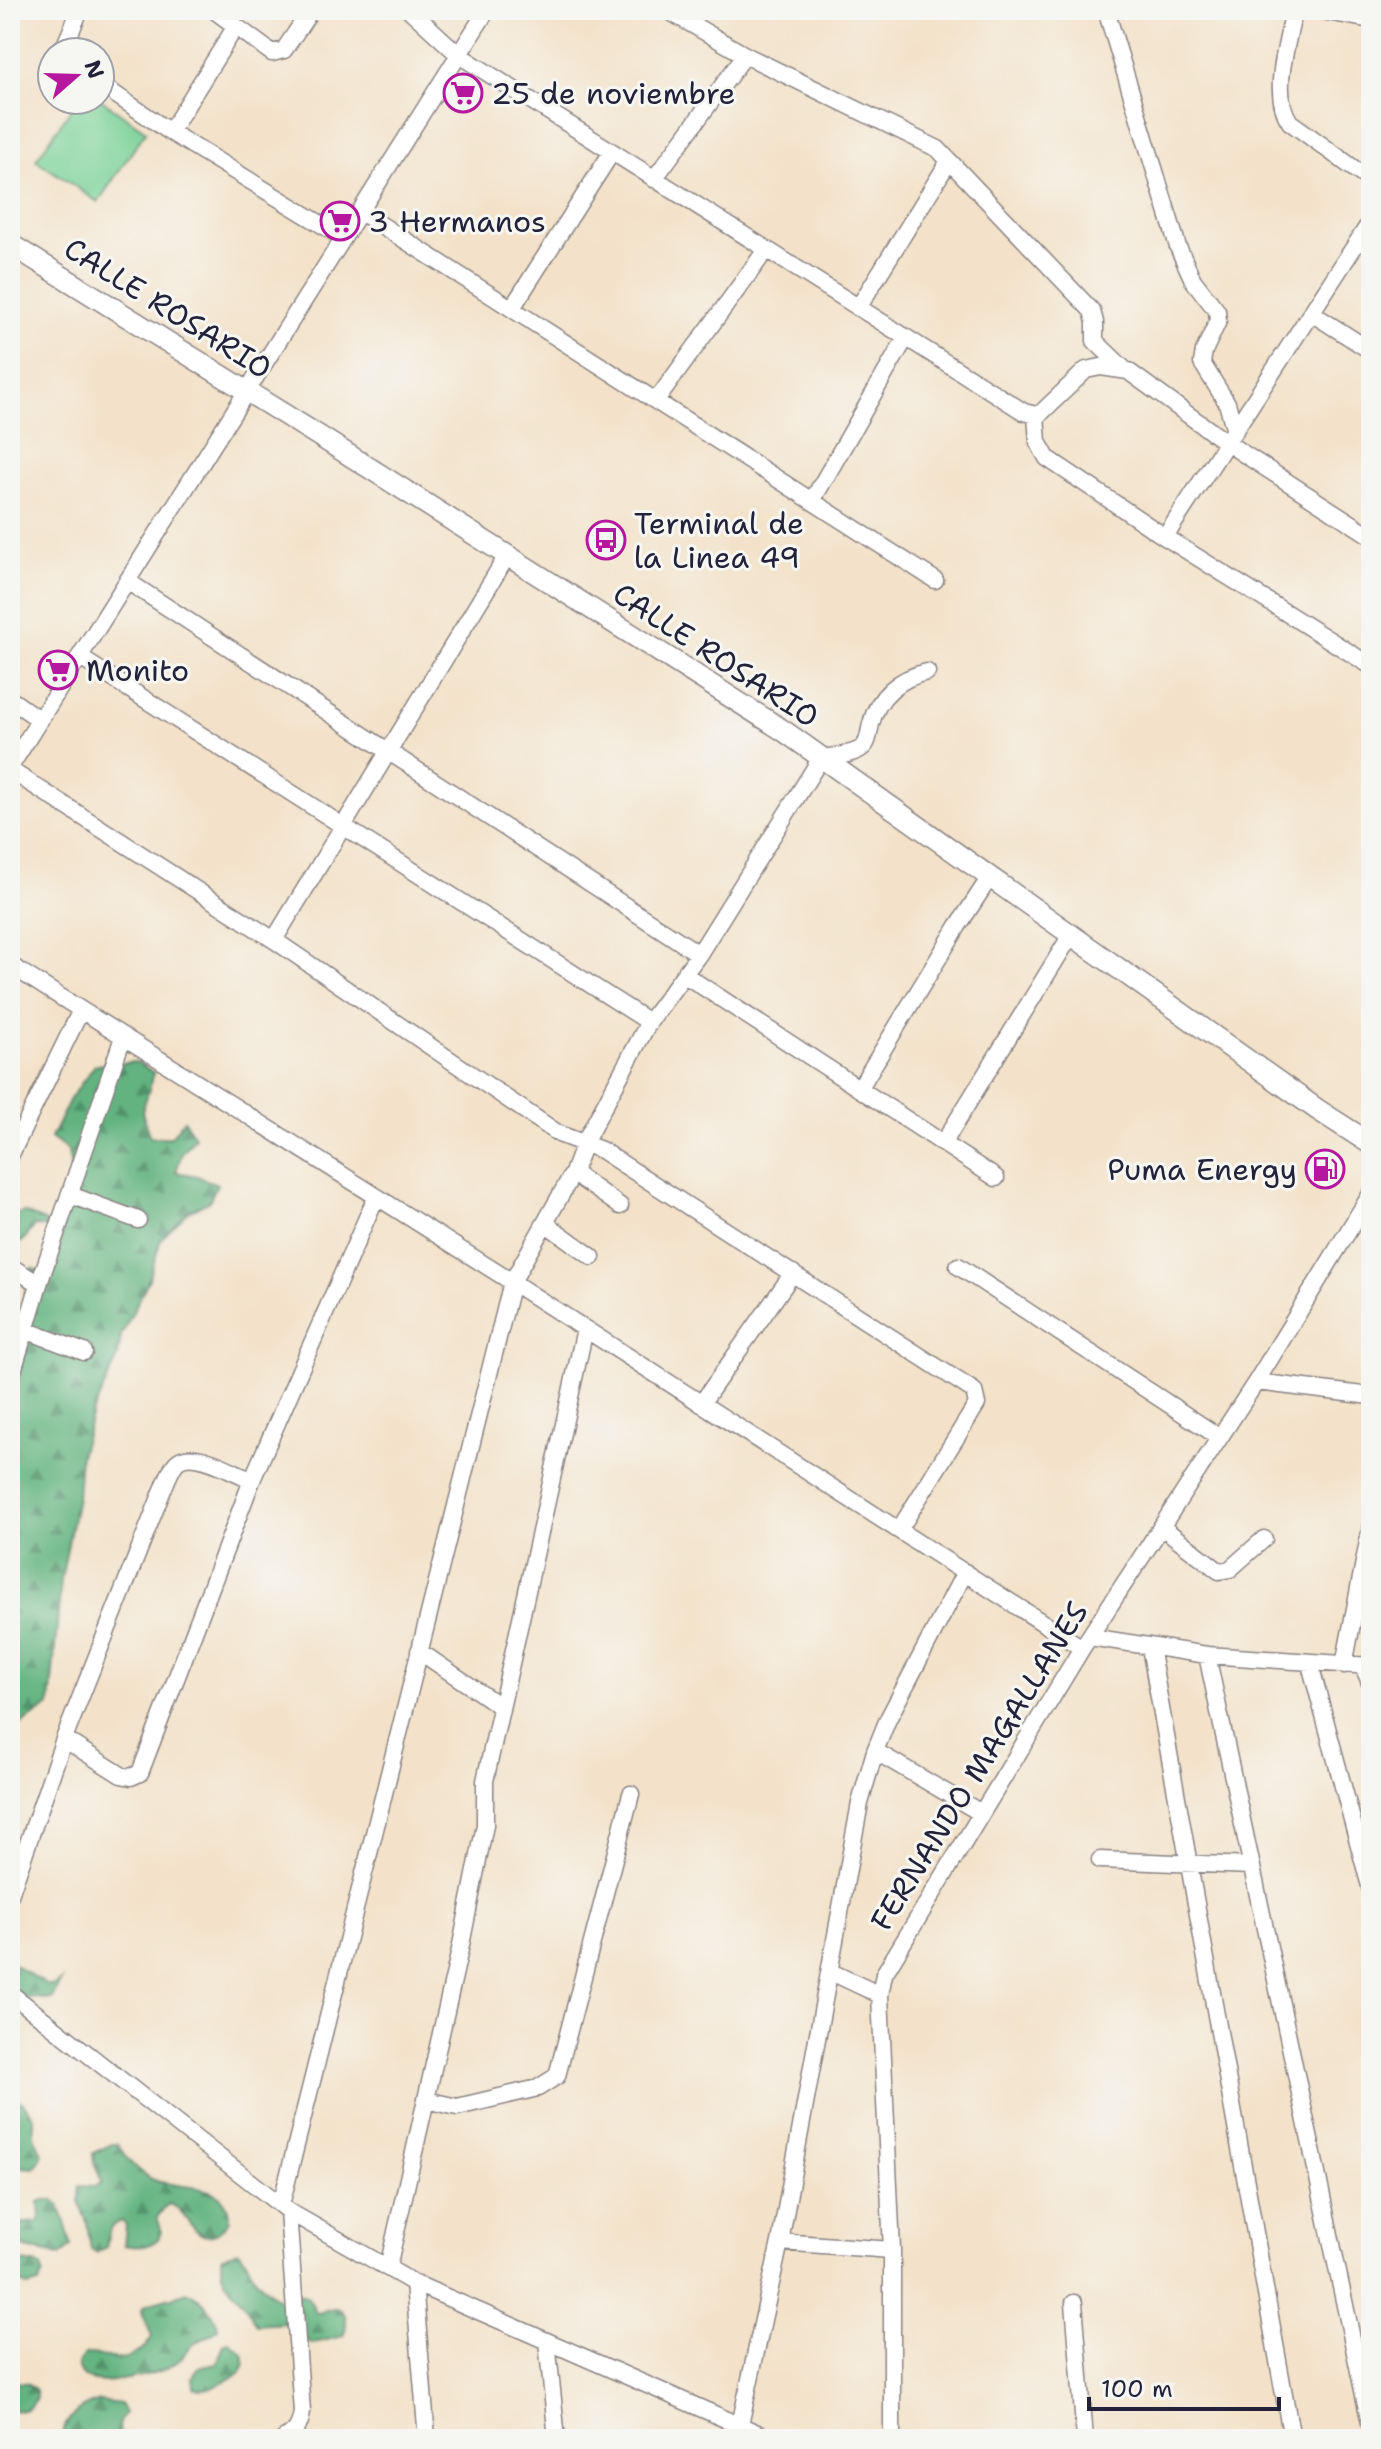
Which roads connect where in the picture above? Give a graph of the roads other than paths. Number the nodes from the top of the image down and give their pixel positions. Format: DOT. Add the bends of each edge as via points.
graph roads {
  1 [pos="80,10"];
  2 [pos="214,10"];
  3 [pos="311,10"];
  4 [pos="410,10"];
  5 [pos="487,10"];
  6 [pos="668,10"];
  7 [pos="1106,10"];
  8 [pos="1294,10"];
  9 [pos="1317,10"];
  10 [pos="1371,20"];
  11 [pos="236,26"];
  12 [pos="69,36"];
  13 [pos="459,55"];
  14 [pos="745,55"];
  15 [pos="116,95"];
  16 [pos="170,132"];
  17 [pos="612,152"];
  18 [pos="949,161"];
  19 [pos="654,179"];
  20 [pos="1371,181"];
  21 [pos="361,212"];
  22 [pos="1371,221"];
  23 [pos="342,237"];
  24 [pos="10,244"];
  25 [pos="766,250"];
  26 [pos="512,308"];
  27 [pos="858,308"];
  28 [pos="1313,314"];
  29 [pos="905,339"];
  30 [pos="1371,351"];
  31 [pos="1128,371"];
  32 [pos="246,392"];
  33 [pos="656,401"];
  34 [pos="1036,415"];
  35 [pos="1231,437"];
  36 [pos="812,501"];
  37 [pos="1371,536"];
  38 [pos="1165,537"];
  39 [pos="507,556"];
  40 [pos="935,580"];
  41 [pos="127,581"];
  42 [pos="79,657"];
  43 [pos="1371,665"];
  44 [pos="927,672"];
  45 [pos="10,699"];
  46 [pos="40,720"];
  47 [pos="389,752"];
  48 [pos="821,758"];
  49 [pos="10,768"];
  50 [pos="343,826"];
  51 [pos="990,877"];
  52 [pos="1071,935"];
  53 [pos="274,940"];
  54 [pos="699,954"];
  55 [pos="10,965"];
  56 [pos="685,975"];
  57 [pos="81,1010"];
  58 [pos="649,1022"];
  59 [pos="123,1037"];
  60 [pos="859,1089"];
  61 [pos="944,1142"];
  62 [pos="584,1143"];
  63 [pos="1371,1144"];
  64 [pos="10,1156"];
  65 [pos="573,1173"];
  66 [pos="996,1178"];
  67 [pos="1371,1194"];
  68 [pos="70,1195"];
  69 [pos="376,1197"];
  70 [pos="620,1206"];
  71 [pos="138,1220"];
  72 [pos="545,1223"];
  73 [pos="592,1257"];
  74 [pos="10,1266"];
  75 [pos="958,1266"];
  76 [pos="793,1273"];
  77 [pos="512,1282"];
  78 [pos="39,1284"];
  79 [pos="585,1329"];
  80 [pos="25,1330"];
  81 [pos="84,1352"];
  82 [pos="10,1381"];
  83 [pos="1256,1382"];
  84 [pos="1371,1396"];
  85 [pos="701,1404"];
  86 [pos="1219,1437"];
  87 [pos="252,1480"];
  88 [pos="1371,1526"];
  89 [pos="1162,1527"];
  90 [pos="899,1530"];
  91 [pos="1264,1539"];
  92 [pos="965,1572"];
  93 [pos="1086,1642"];
  94 [pos="1150,1647"];
  95 [pos="419,1651"];
  96 [pos="1207,1655"];
  97 [pos="1310,1664"];
  98 [pos="1344,1665"];
  99 [pos="1367,1666"];
  100 [pos="1371,1685"];
  101 [pos="501,1707"];
  102 [pos="64,1739"];
  103 [pos="875,1751"];
  104 [pos="631,1794"];
  105 [pos="981,1813"];
  106 [pos="1100,1860"];
  107 [pos="1187,1864"];
  108 [pos="1251,1866"];
  109 [pos="1371,1890"];
  110 [pos="10,1895"];
  111 [pos="831,1972"];
  112 [pos="10,1993"];
  113 [pos="880,1995"];
  114 [pos="426,2100"];
  115 [pos="284,2208"];
  116 [pos="780,2242"];
  117 [pos="892,2250"];
  118 [pos="388,2267"];
  119 [pos="414,2283"];
  120 [pos="1074,2303"];
  121 [pos="547,2341"];
  122 [pos="740,2425"];
  123 [pos="1371,2428"];
  124 [pos="284,2439"];
  125 [pos="427,2439"];
  126 [pos="557,2439"];
  127 [pos="771,2439"];
  128 [pos="892,2439"];
  129 [pos="1085,2439"];
  130 [pos="1292,2439"];
  1 -- 12 [label="street"];
  2 -- 11 [label="street"];
  3 -- 11 [label="street" via="284,50 276,53"];
  4 -- 13 [label="street"];
  5 -- 13 [label="street"];
  6 -- 14 [label="street"];
  7 -- 35 [label="street" via="1178,247 1193,280 1217,311 1202,363 1227,403"];
  8 -- 20 [label="street" via="1279,94 1283,112"];
  9 -- 10 [label="street"];
  11 -- 16 [label="street"];
  13 -- 17 [label="street"];
  13 -- 21 [label="street"];
  14 -- 18 [label="street" via="938,149"];
  14 -- 19 [label="street"];
  15 -- 16 [label="street"];
  16 -- 23 [label="street"];
  17 -- 19 [label="street"];
  17 -- 26 [label="street"];
  18 -- 27 [label="street"];
  18 -- 31 [label="street" via="1092,311 1097,346"];
  19 -- 25 [label="street"];
  21 -- 23 [label="street"];
  21 -- 26 [label="street"];
  22 -- 28 [label="street"];
  23 -- 32 [label="street"];
  24 -- 32 [label="main road, CALLE ROSARIO"];
  25 -- 27 [label="street"];
  25 -- 33 [label="street"];
  26 -- 33 [label="street"];
  27 -- 29 [label="street"];
  28 -- 30 [label="street"];
  28 -- 35 [label="street"];
  29 -- 34 [label="street"];
  29 -- 36 [label="street"];
  31 -- 34 [label="street" via="1086,370"];
  31 -- 35 [label="street"];
  32 -- 39 [label="main road, CALLE ROSARIO"];
  32 -- 41 [label="street"];
  33 -- 36 [label="street"];
  34 -- 38 [label="street" via="1038,442 1047,458"];
  35 -- 37 [label="street"];
  35 -- 38 [label="street"];
  36 -- 40 [label="street"];
  38 -- 43 [label="street"];
  39 -- 47 [label="street"];
  39 -- 48 [label="main road, CALLE ROSARIO"];
  41 -- 42 [label="street"];
  41 -- 47 [label="street"];
  42 -- 46 [label="street"];
  42 -- 50 [label="street"];
  44 -- 48 [label="street" via="910,676 885,696 861,749"];
  45 -- 46 [label="street"];
  46 -- 49 [label="street"];
  47 -- 50 [label="street"];
  47 -- 54 [label="street"];
  48 -- 51 [label="main road, CALLE ROSARIO"];
  48 -- 54 [label="street"];
  49 -- 53 [label="street"];
  50 -- 53 [label="street"];
  50 -- 58 [label="street"];
  51 -- 52 [label="main road, CALLE ROSARIO"];
  51 -- 60 [label="street"];
  52 -- 61 [label="street"];
  52 -- 63 [label="main road, CALLE ROSARIO"];
  53 -- 62 [label="street" via="559,1134"];
  54 -- 56 [label="street"];
  55 -- 57 [label="street"];
  56 -- 58 [label="street"];
  56 -- 60 [label="street"];
  57 -- 59 [label="street"];
  57 -- 64 [label="street"];
  58 -- 62 [label="street"];
  59 -- 68 [label="street"];
  59 -- 69 [label="street"];
  60 -- 61 [label="street"];
  61 -- 66 [label="street"];
  62 -- 65 [label="street"];
  62 -- 76 [label="street"];
  65 -- 70 [label="street"];
  65 -- 72 [label="street"];
  67 -- 83 [label="street, FERNANDO MAGALLANES"];
  68 -- 71 [label="street"];
  68 -- 78 [label="street"];
  69 -- 77 [label="street"];
  69 -- 87 [label="street"];
  72 -- 73 [label="street"];
  72 -- 77 [label="street"];
  74 -- 78 [label="street"];
  75 -- 86 [label="street"];
  76 -- 85 [label="street"];
  76 -- 90 [label="street" via="976,1395 977,1404"];
  77 -- 79 [label="street"];
  77 -- 95 [label="street"];
  78 -- 80 [label="street"];
  79 -- 85 [label="street"];
  79 -- 101 [label="street"];
  80 -- 81 [label="street"];
  80 -- 82 [label="street"];
  83 -- 84 [label="street"];
  83 -- 86 [label="street, FERNANDO MAGALLANES"];
  85 -- 90 [label="street"];
  86 -- 89 [label="street, FERNANDO MAGALLANES"];
  87 -- 102 [label="street" via="199,1457 177,1462"];
  87 -- 102 [label="street" via="140,1773 121,1775"];
  88 -- 98 [label="street"];
  89 -- 91 [label="street" via="1219,1571 1230,1569"];
  89 -- 93 [label="street, FERNANDO MAGALLANES"];
  90 -- 92 [label="street"];
  92 -- 93 [label="street"];
  92 -- 103 [label="street"];
  93 -- 94 [label="street"];
  93 -- 105 [label="street, FERNANDO MAGALLANES"];
  94 -- 96 [label="street"];
  94 -- 107 [label="street"];
  95 -- 101 [label="street"];
  95 -- 115 [label="street"];
  96 -- 97 [label="street"];
  96 -- 108 [label="street"];
  97 -- 98 [label="street"];
  97 -- 109 [label="street"];
  98 -- 99 [label="street"];
  99 -- 100 [label="street"];
  101 -- 114 [label="street" via="485,1781 485,1825"];
  102 -- 110 [label="street"];
  103 -- 105 [label="street"];
  103 -- 111 [label="street" via="860,1803"];
  104 -- 114 [label="street" via="557,2076 538,2088 457,2107"];
  105 -- 113 [label="street, FERNANDO MAGALLANES" via="884,1974"];
  106 -- 107 [label="street"];
  107 -- 108 [label="street"];
  107 -- 130 [label="street"];
  108 -- 123 [label="street"];
  111 -- 113 [label="street"];
  111 -- 116 [label="street"];
  112 -- 115 [label="street"];
  113 -- 117 [label="street, FERNANDO MAGALLANES"];
  114 -- 118 [label="street"];
  115 -- 118 [label="street"];
  115 -- 124 [label="street" via="302,2412 294,2434"];
  116 -- 117 [label="street"];
  116 -- 122 [label="street"];
  117 -- 128 [label="street, FERNANDO MAGALLANES"];
  118 -- 119 [label="street"];
  119 -- 121 [label="street"];
  119 -- 125 [label="street"];
  120 -- 129 [label="street"];
  121 -- 122 [label="street"];
  121 -- 126 [label="street"];
  122 -- 127 [label="street"];
}
